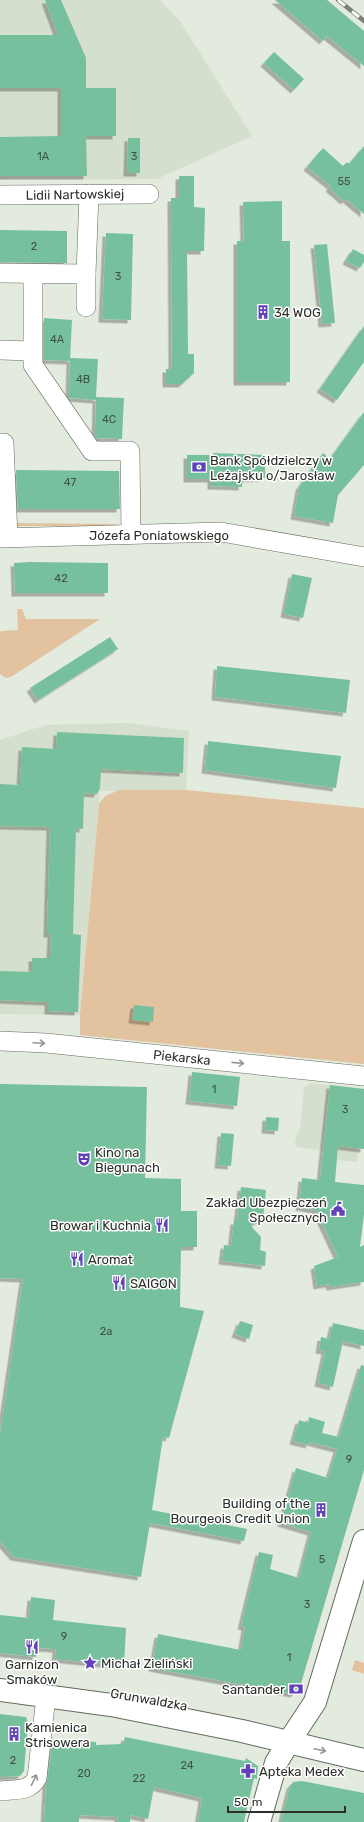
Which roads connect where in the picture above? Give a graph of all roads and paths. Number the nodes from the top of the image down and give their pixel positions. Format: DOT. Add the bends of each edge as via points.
graph roads {
  1 [pos="89,194"];
  2 [pos="149,194"];
  3 [pos="0,195"];
  4 [pos="0,273"];
  5 [pos="33,274"];
  6 [pos="86,274"];
  7 [pos="86,307"];
  8 [pos="0,350"];
  9 [pos="32,351"];
  10 [pos="0,443"];
  11 [pos="131,534"];
  12 [pos="4,537"];
  13 [pos="364,557"];
  14 [pos="0,1041"];
  15 [pos="364,1076"];
  16 [pos="364,1541"];
  17 [pos="0,1676"];
  18 [pos="0,1690"];
  19 [pos="46,1696"];
  20 [pos="292,1736"];
  21 [pos="364,1746"];
  22 [pos="364,1760"];
  23 [pos="0,1791"];
  24 [pos="259,1822"];
  1 -- 2 [label="street, Lidii Nartowskiej"];
  1 -- 3 [label="street, Lidii Nartowskiej"];
  1 -- 6 [label="street"];
  4 -- 5 [label="street"];
  5 -- 6 [label="street"];
  5 -- 9 [label="street"];
  6 -- 7 [label="street"];
  8 -- 9 [label="street"];
  9 -- 11 [label="street" via="33,365 92,451 130,451"];
  10 -- 12 [label="street" via="4,443"];
  11 -- 12 [label="street, Józefa Poniatowskiego"];
  11 -- 13 [label="street, Józefa Poniatowskiego" via="221,532"];
  14 -- 15 [label="street, Piekarska, one-way" via="53,1044"];
  16 -- 20 [label="main road" via="316,1702"];
  17 -- 20 [label="main road, Grunwaldzka" via="166,1702"];
  18 -- 19 [label="main road, Grunwaldzka"];
  19 -- 20 [label="main road, Grunwaldzka" via="111,1705 242,1731"];
  23 -- 19 [label="street, one-way" via="28,1788 37,1778"];
  20 -- 21 [label="main road"];
  20 -- 22 [label="main road, one-way"];
  20 -- 24 [label="main road" via="276,1763"];
}
